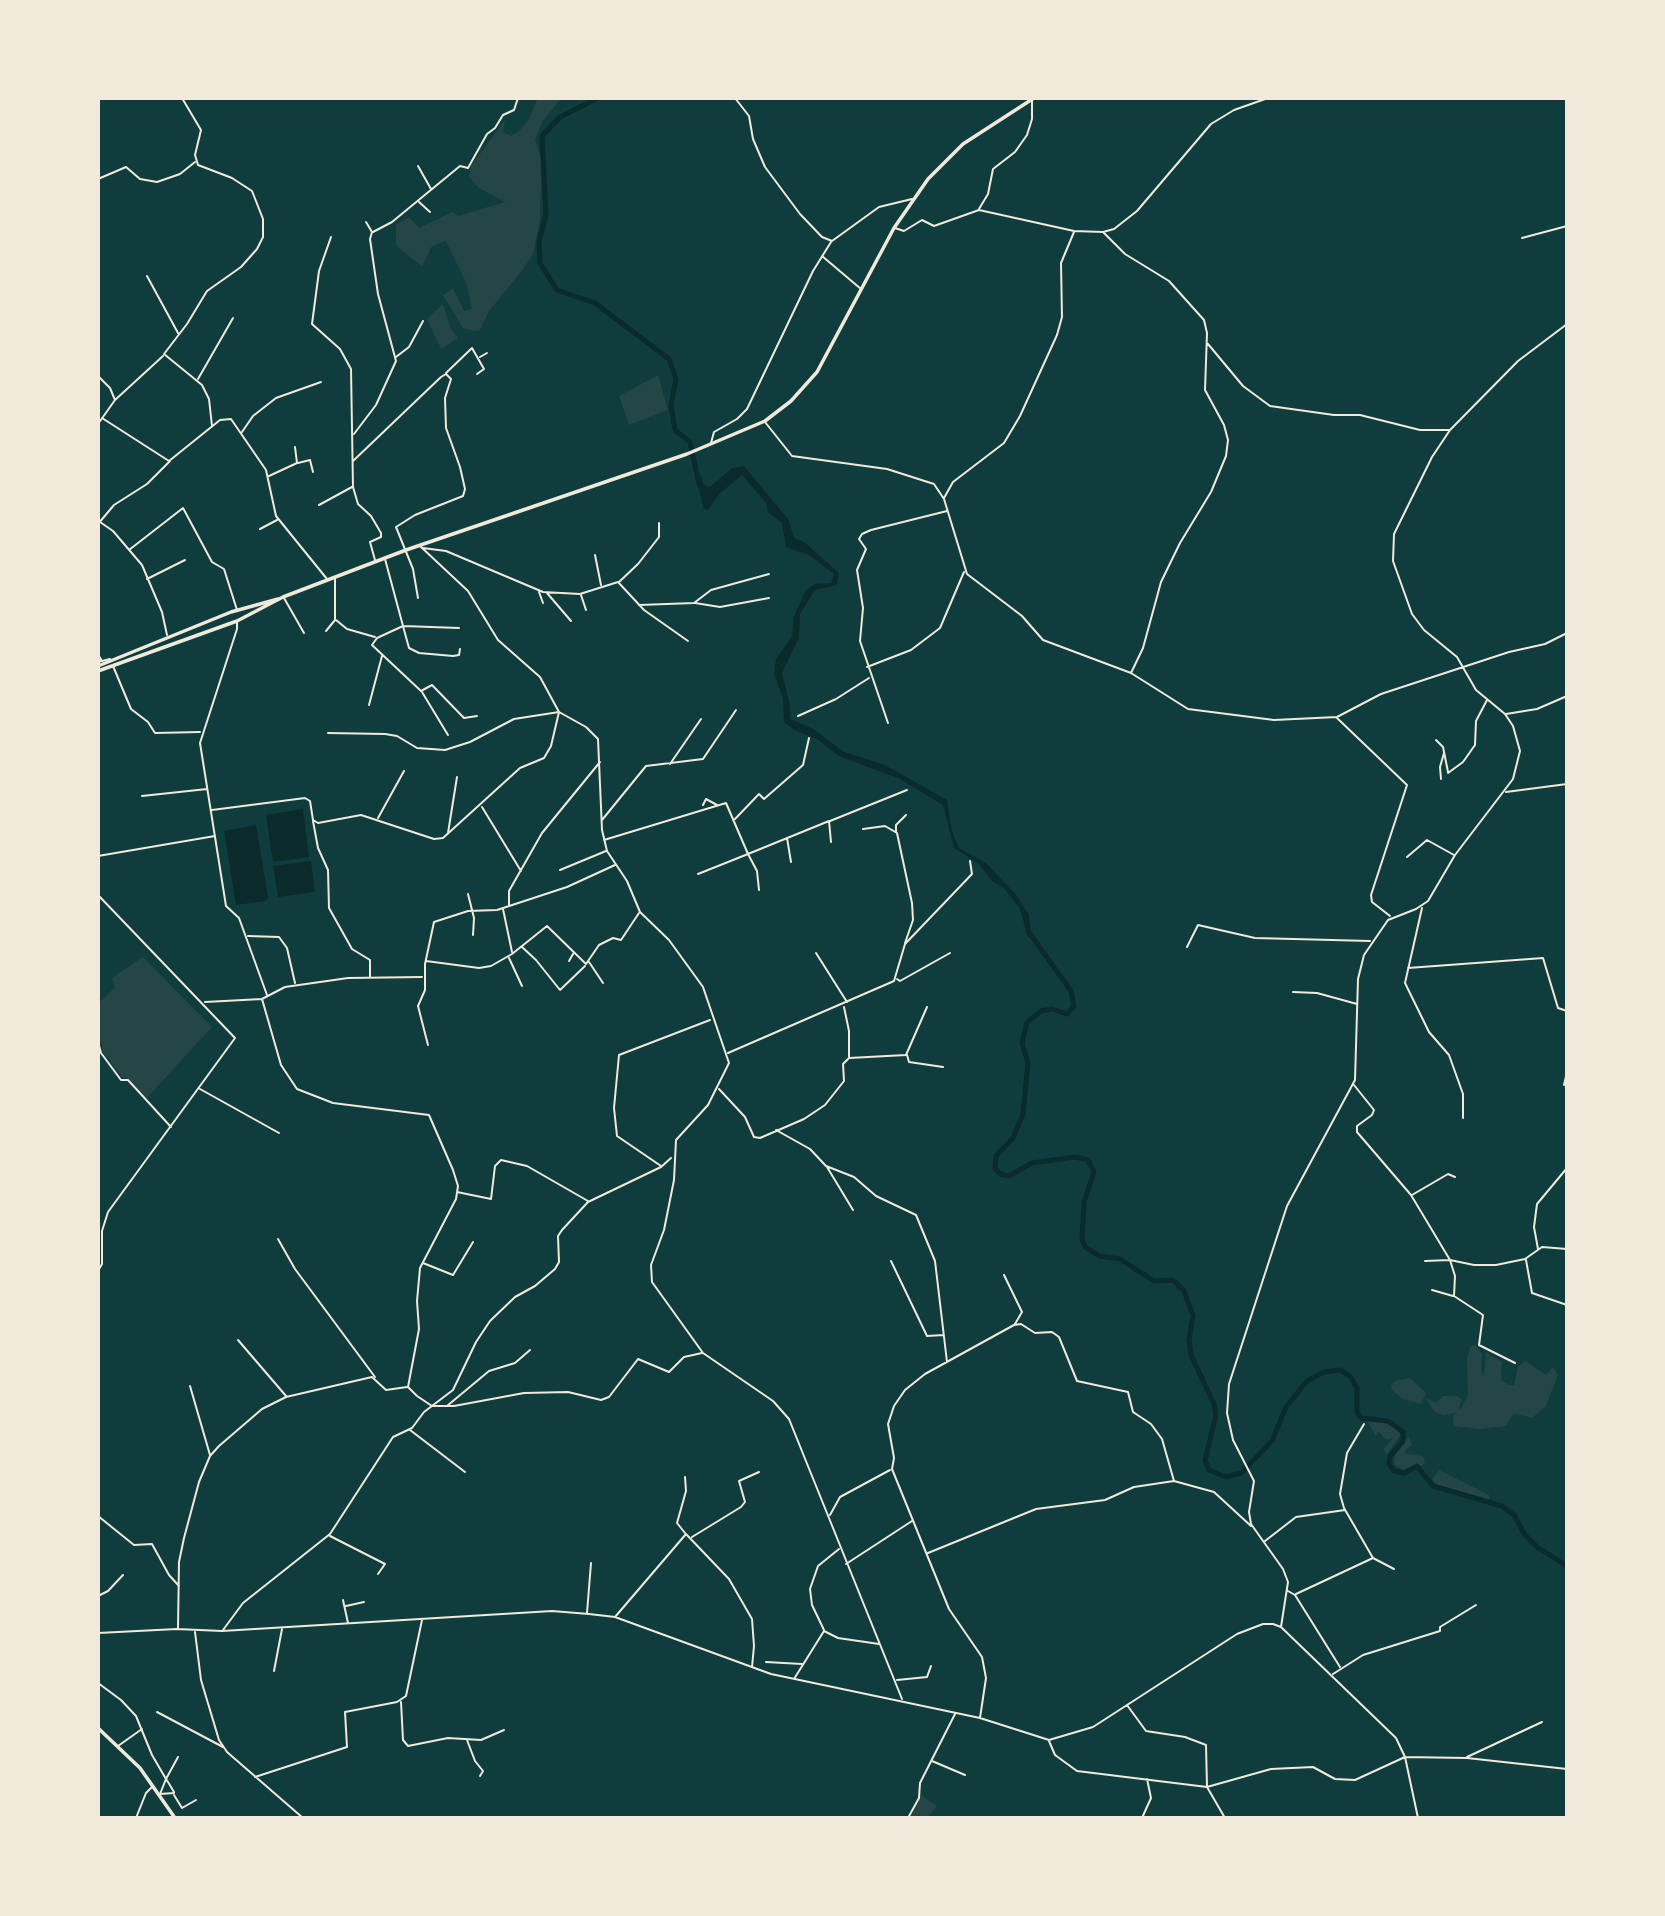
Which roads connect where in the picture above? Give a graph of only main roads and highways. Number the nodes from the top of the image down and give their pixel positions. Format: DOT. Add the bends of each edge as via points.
graph roads {
  1 [pos="1033,99"];
  2 [pos="283,597"];
  3 [pos="225,615"];
  4 [pos="228,624"];
  5 [pos="98,655"];
  6 [pos="113,663"];
  7 [pos="99,665"];
  8 [pos="98,1728"];
  9 [pos="175,1818"];
  1 -- 2 [label="highway" via="963,144 912,199 805,387 765,421 710,446"];
  2 -- 3 [label="highway"];
  2 -- 4 [label="highway"];
  3 -- 4 [label="highway"];
  3 -- 6 [label="highway"];
  4 -- 6 [label="highway"];
  5 -- 7 [label="main road"];
  6 -- 7 [label="highway"];
  8 -- 9 [label="highway" via="153,1785"];
}
